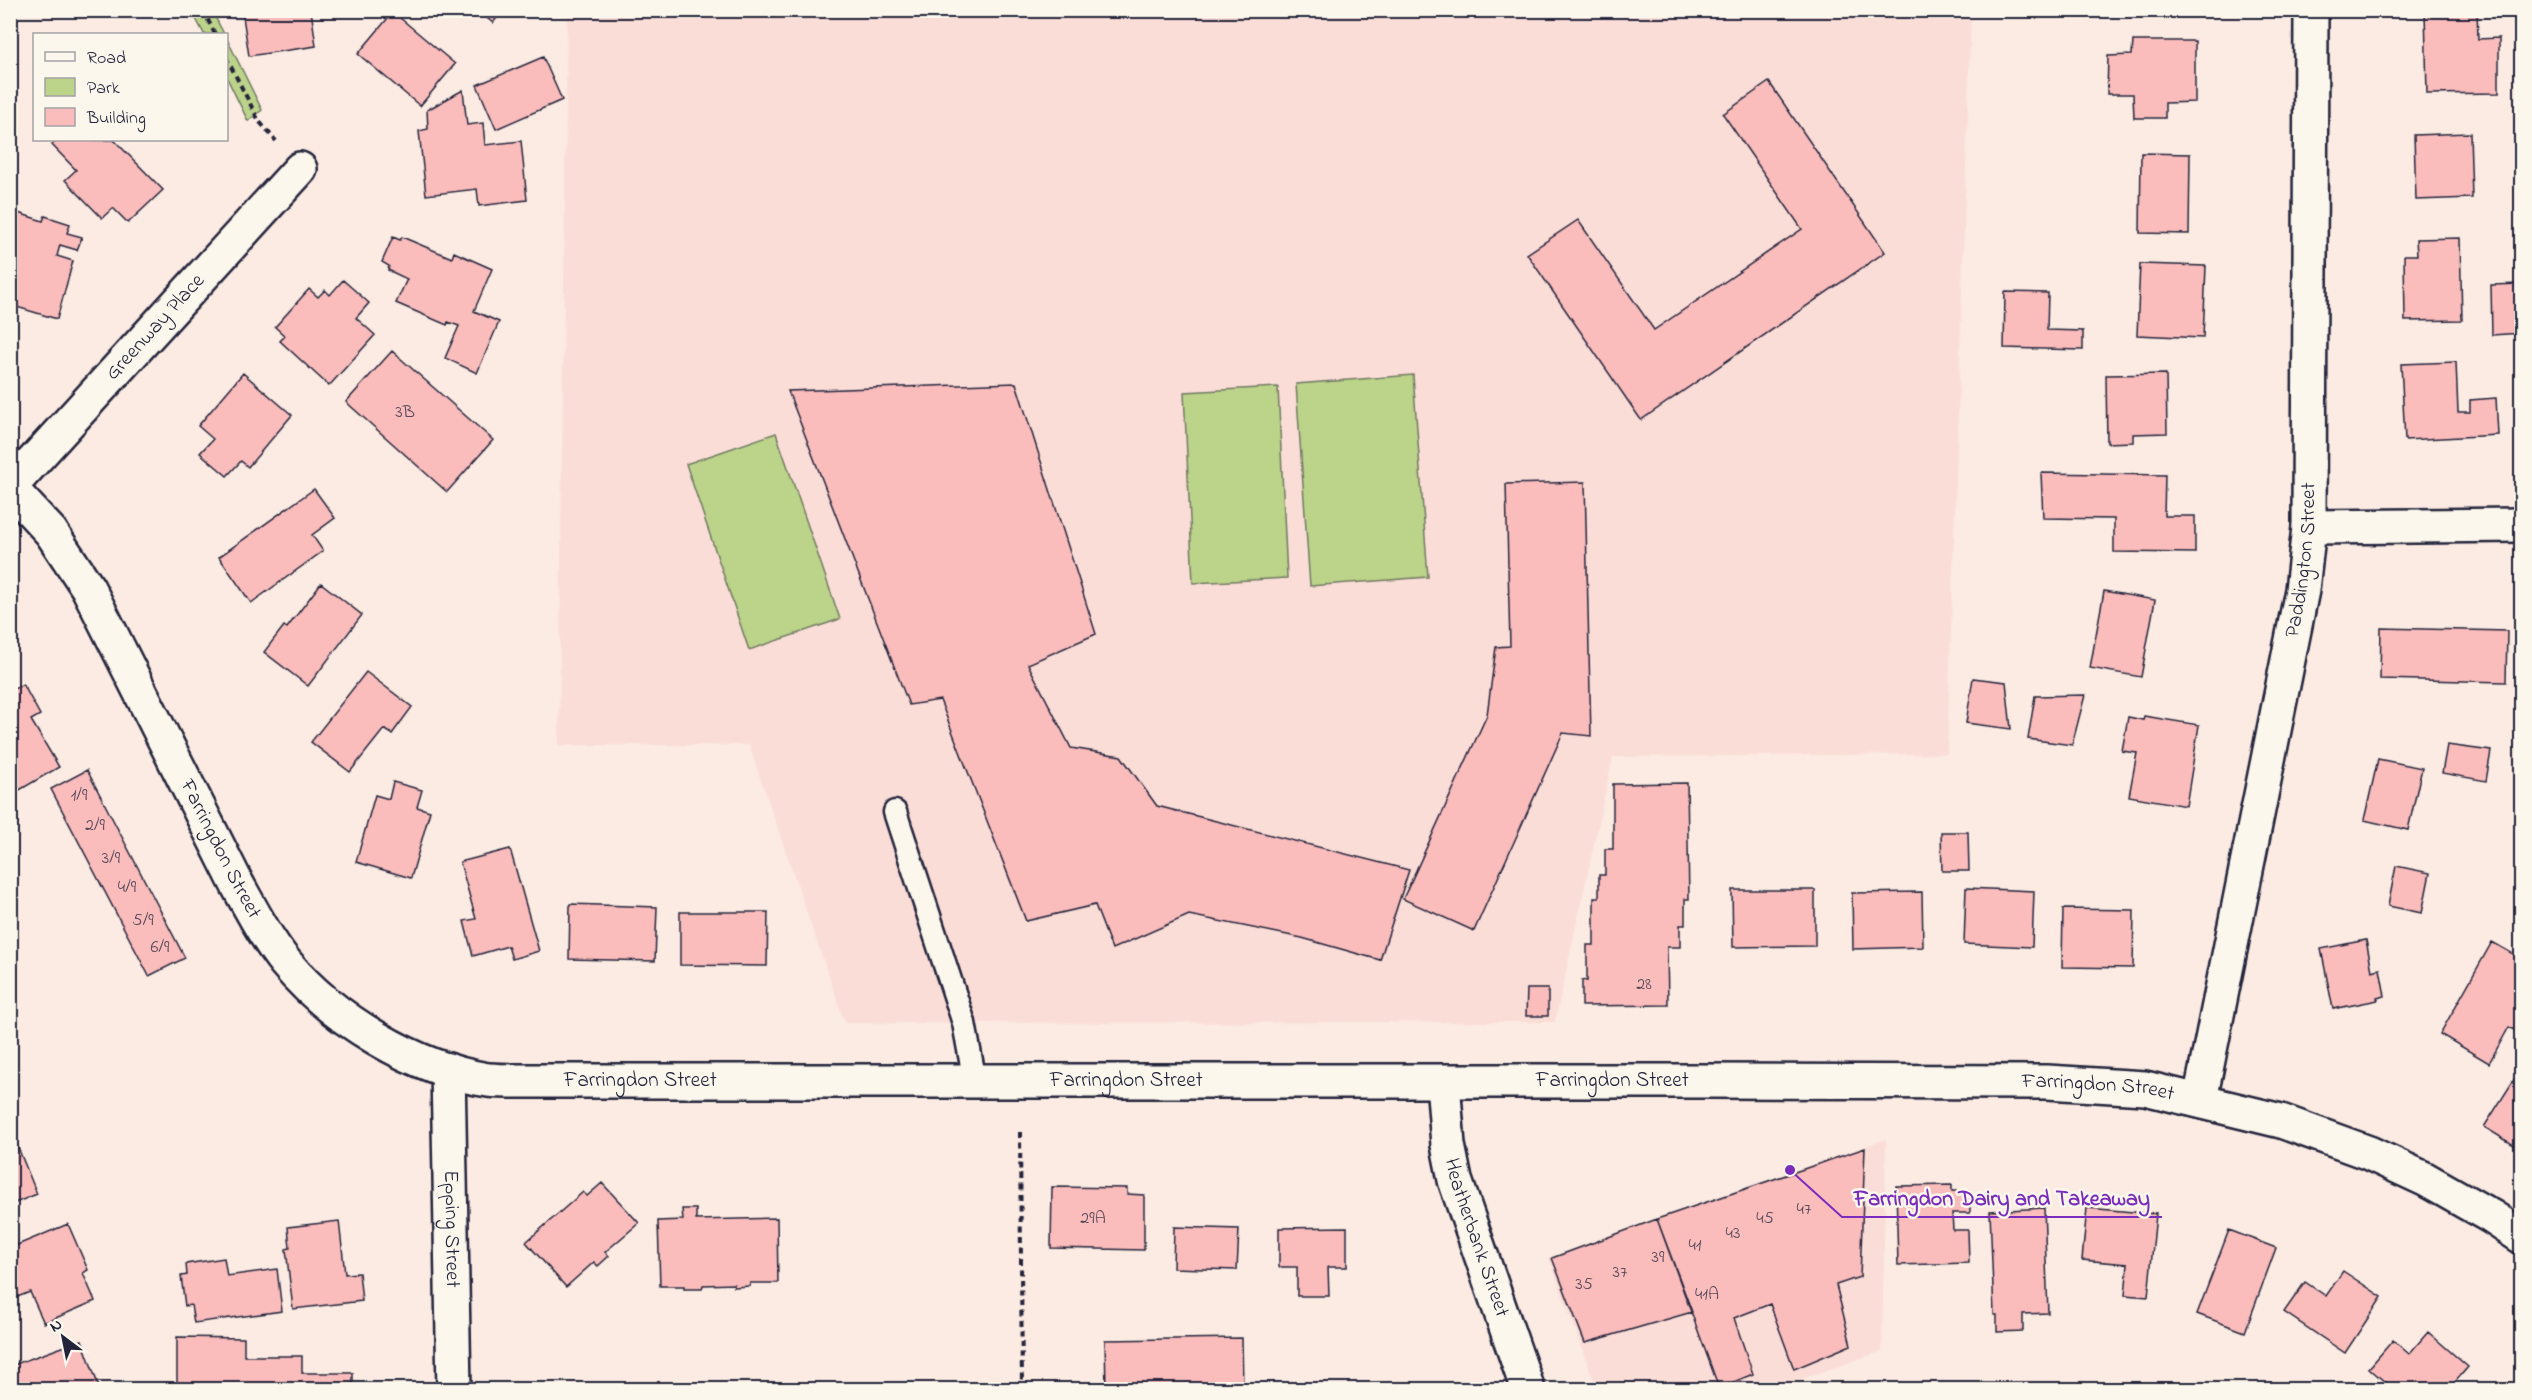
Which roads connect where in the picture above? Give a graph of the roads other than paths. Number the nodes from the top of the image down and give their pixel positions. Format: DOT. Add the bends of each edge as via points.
graph roads {
  1 [pos="2312,10"];
  2 [pos="300,168"];
  3 [pos="10,487"];
  4 [pos="2522,525"];
  5 [pos="2309,527"];
  6 [pos="895,812"];
  7 [pos="448,1070"];
  8 [pos="975,1082"];
  9 [pos="1443,1082"];
  10 [pos="2200,1100"];
  11 [pos="2522,1237"];
  12 [pos="454,1389"];
  13 [pos="1528,1389"];
  1 -- 5 [label="street, Paddington Street"];
  2 -- 3 [label="street, Greenway Place"];
  3 -- 7 [label="street, Farringdon Street" via="51,532 88,588 237,884 285,962 315,993 358,1027"];
  4 -- 5 [label="street"];
  5 -- 10 [label="street, Paddington Street" via="2302,590"];
  6 -- 8 [label="lane" via="964,1023"];
  7 -- 8 [label="street, Farringdon Street" via="488,1080 524,1081"];
  7 -- 12 [label="street, Epping Street"];
  8 -- 9 [label="street, Farringdon Street"];
  9 -- 10 [label="street, Farringdon Street" via="2047,1082 2145,1088"];
  9 -- 13 [label="street, Heatherbank Street" via="1455,1180"];
  10 -- 11 [label="street, Farringdon Street" via="2281,1121 2369,1153 2426,1179"];
}
